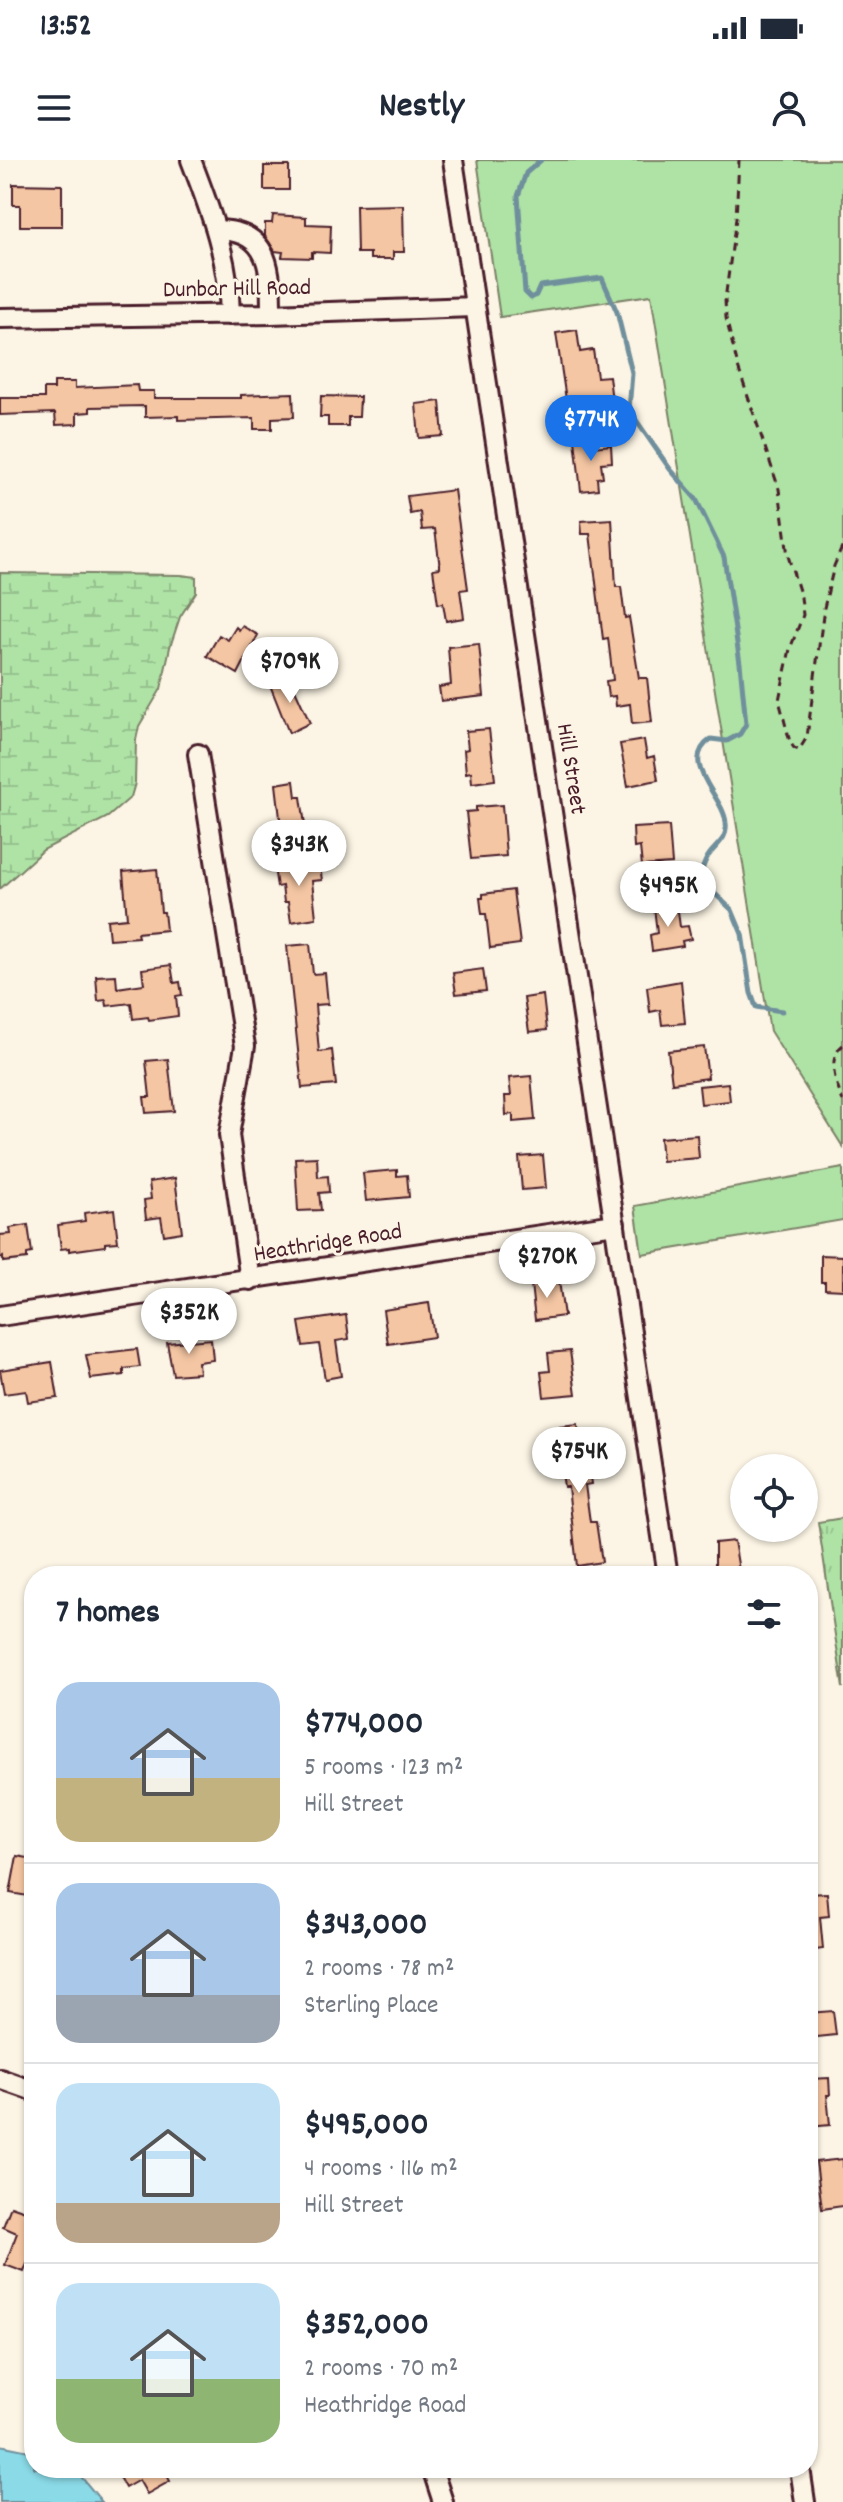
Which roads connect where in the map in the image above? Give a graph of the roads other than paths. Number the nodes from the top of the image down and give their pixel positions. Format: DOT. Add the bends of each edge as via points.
graph roads {
  1 [pos="191,160"];
  2 [pos="453,160"];
  3 [pos="218,230"];
  4 [pos="474,307"];
  5 [pos="271,314"];
  6 [pos="230,315"];
  7 [pos="0,318"];
  8 [pos="198,754"];
  9 [pos="615,1224"];
  10 [pos="250,1280"];
  11 [pos="0,1316"];
  12 [pos="666,1566"];
  13 [pos="0,2079"];
  14 [pos="24,2087"];
  15 [pos="435,2478"];
  16 [pos="801,2478"];
  17 [pos="443,2502"];
  18 [pos="805,2502"];
  1 -- 3 [label="street"];
  2 -- 4 [label="street, Hill Street"];
  3 -- 5 [label="street" via="240,231 255,241 271,281"];
  3 -- 6 [label="street"];
  4 -- 5 [label="street, Dunbar Hill Road"];
  4 -- 9 [label="street, Hill Street"];
  5 -- 6 [label="street, Dunbar Hill Road"];
  6 -- 7 [label="street, Dunbar Hill Road"];
  8 -- 10 [label="street" via="245,1046 229,1135"];
  9 -- 10 [label="street, Heathridge Road"];
  9 -- 12 [label="street, Hill Street"];
  10 -- 11 [label="street, Heathridge Road"];
  13 -- 14 [label="street"];
  15 -- 17 [label="street"];
  16 -- 18 [label="street"];
}
